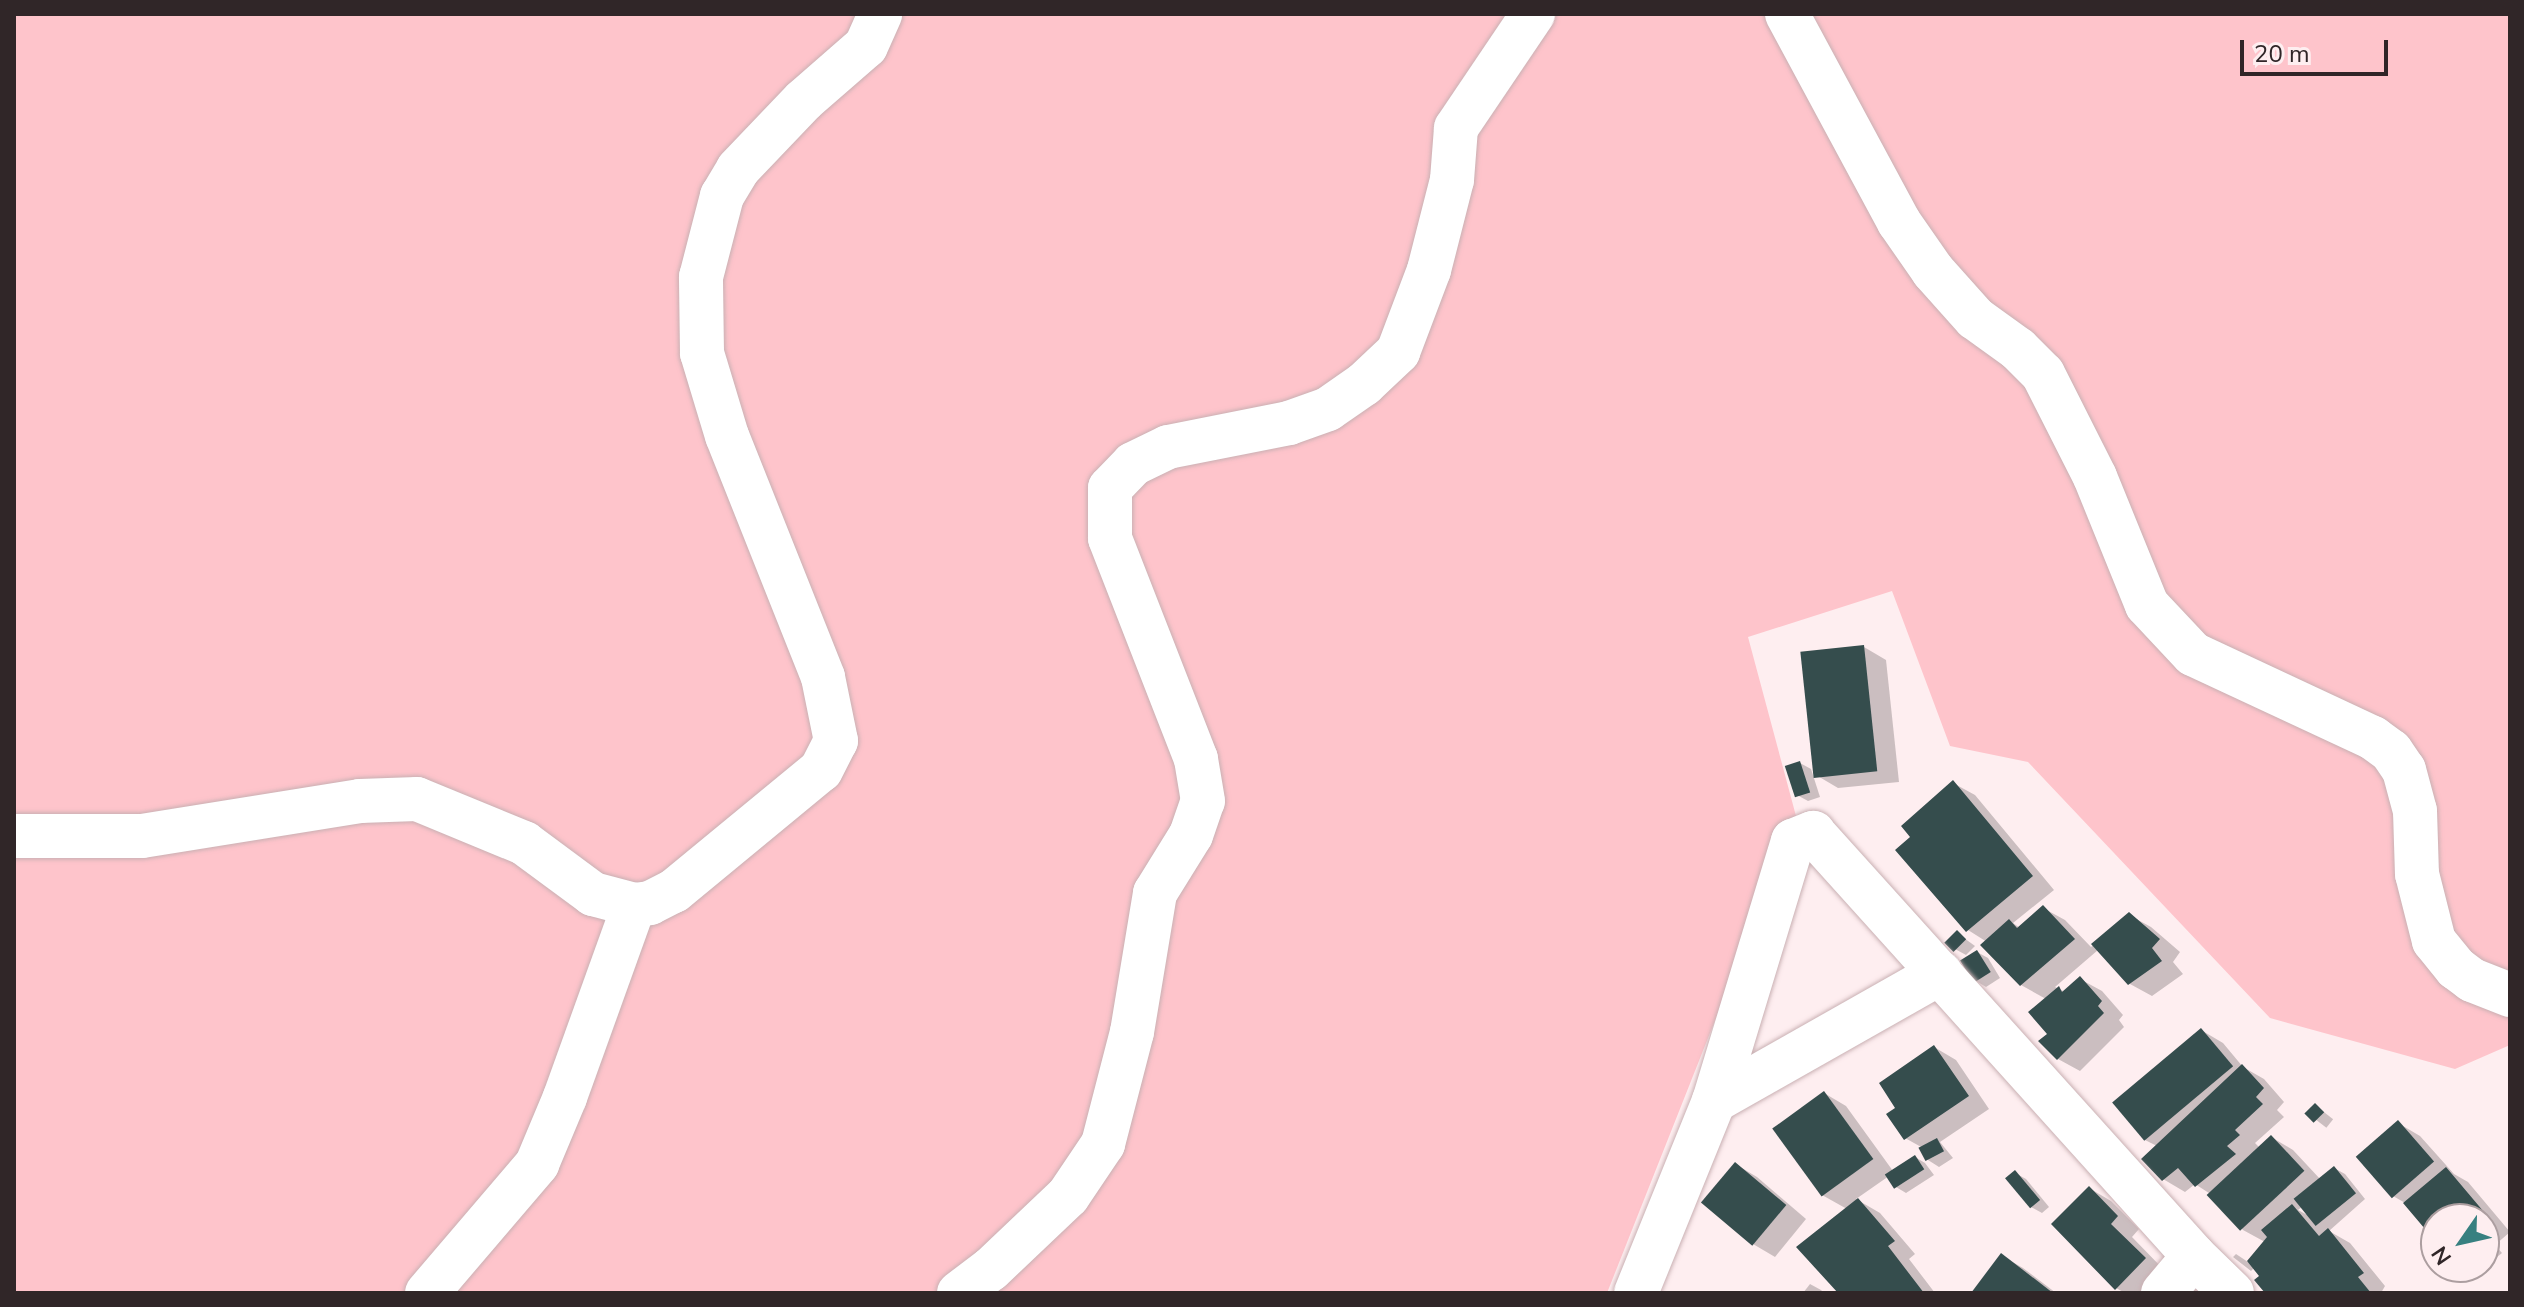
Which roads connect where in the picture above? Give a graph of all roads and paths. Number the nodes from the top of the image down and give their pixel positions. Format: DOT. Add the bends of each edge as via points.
graph roads {
  1 [pos="880,14"];
  2 [pos="1533,14"];
  3 [pos="1787,14"];
  4 [pos="14,836"];
  5 [pos="634,905"];
  6 [pos="1940,973"];
  7 [pos="2510,995"];
  8 [pos="1714,1101"];
  9 [pos="2194,1256"];
  10 [pos="427,1293"];
  11 [pos="959,1293"];
  12 [pos="1636,1293"];
  13 [pos="2163,1293"];
  14 [pos="2232,1293"];
  1 -- 5 [label="street" via="866,46 804,100 738,169 722,196 701,277 702,353 727,436 823,677 836,741 821,770 674,891"];
  2 -- 11 [label="street" via="1456,128 1452,180 1437,240 1398,352 1328,409 1289,423 1168,447 1133,464 1110,488 1110,538 1196,759 1203,801 1191,835 1155,893 1132,1032 1103,1144 1068,1196"];
  3 -- 7 [label="street" via="1899,222 1933,271 1975,318 2043,374 2095,477 2147,605 2193,654 2391,751 2404,770 2415,811 2417,874 2434,941 2472,980"];
  4 -- 5 [label="street" via="142,836 360,801 417,799 524,843 593,894"];
  5 -- 10 [label="street" via="537,1164"];
  6 -- 8 [label="street"];
  6 -- 8 [label="street" via="1813,833 1793,841"];
  6 -- 9 [label="street"];
  8 -- 12 [label="street"];
  9 -- 13 [label="street"];
  9 -- 14 [label="street"];
}
